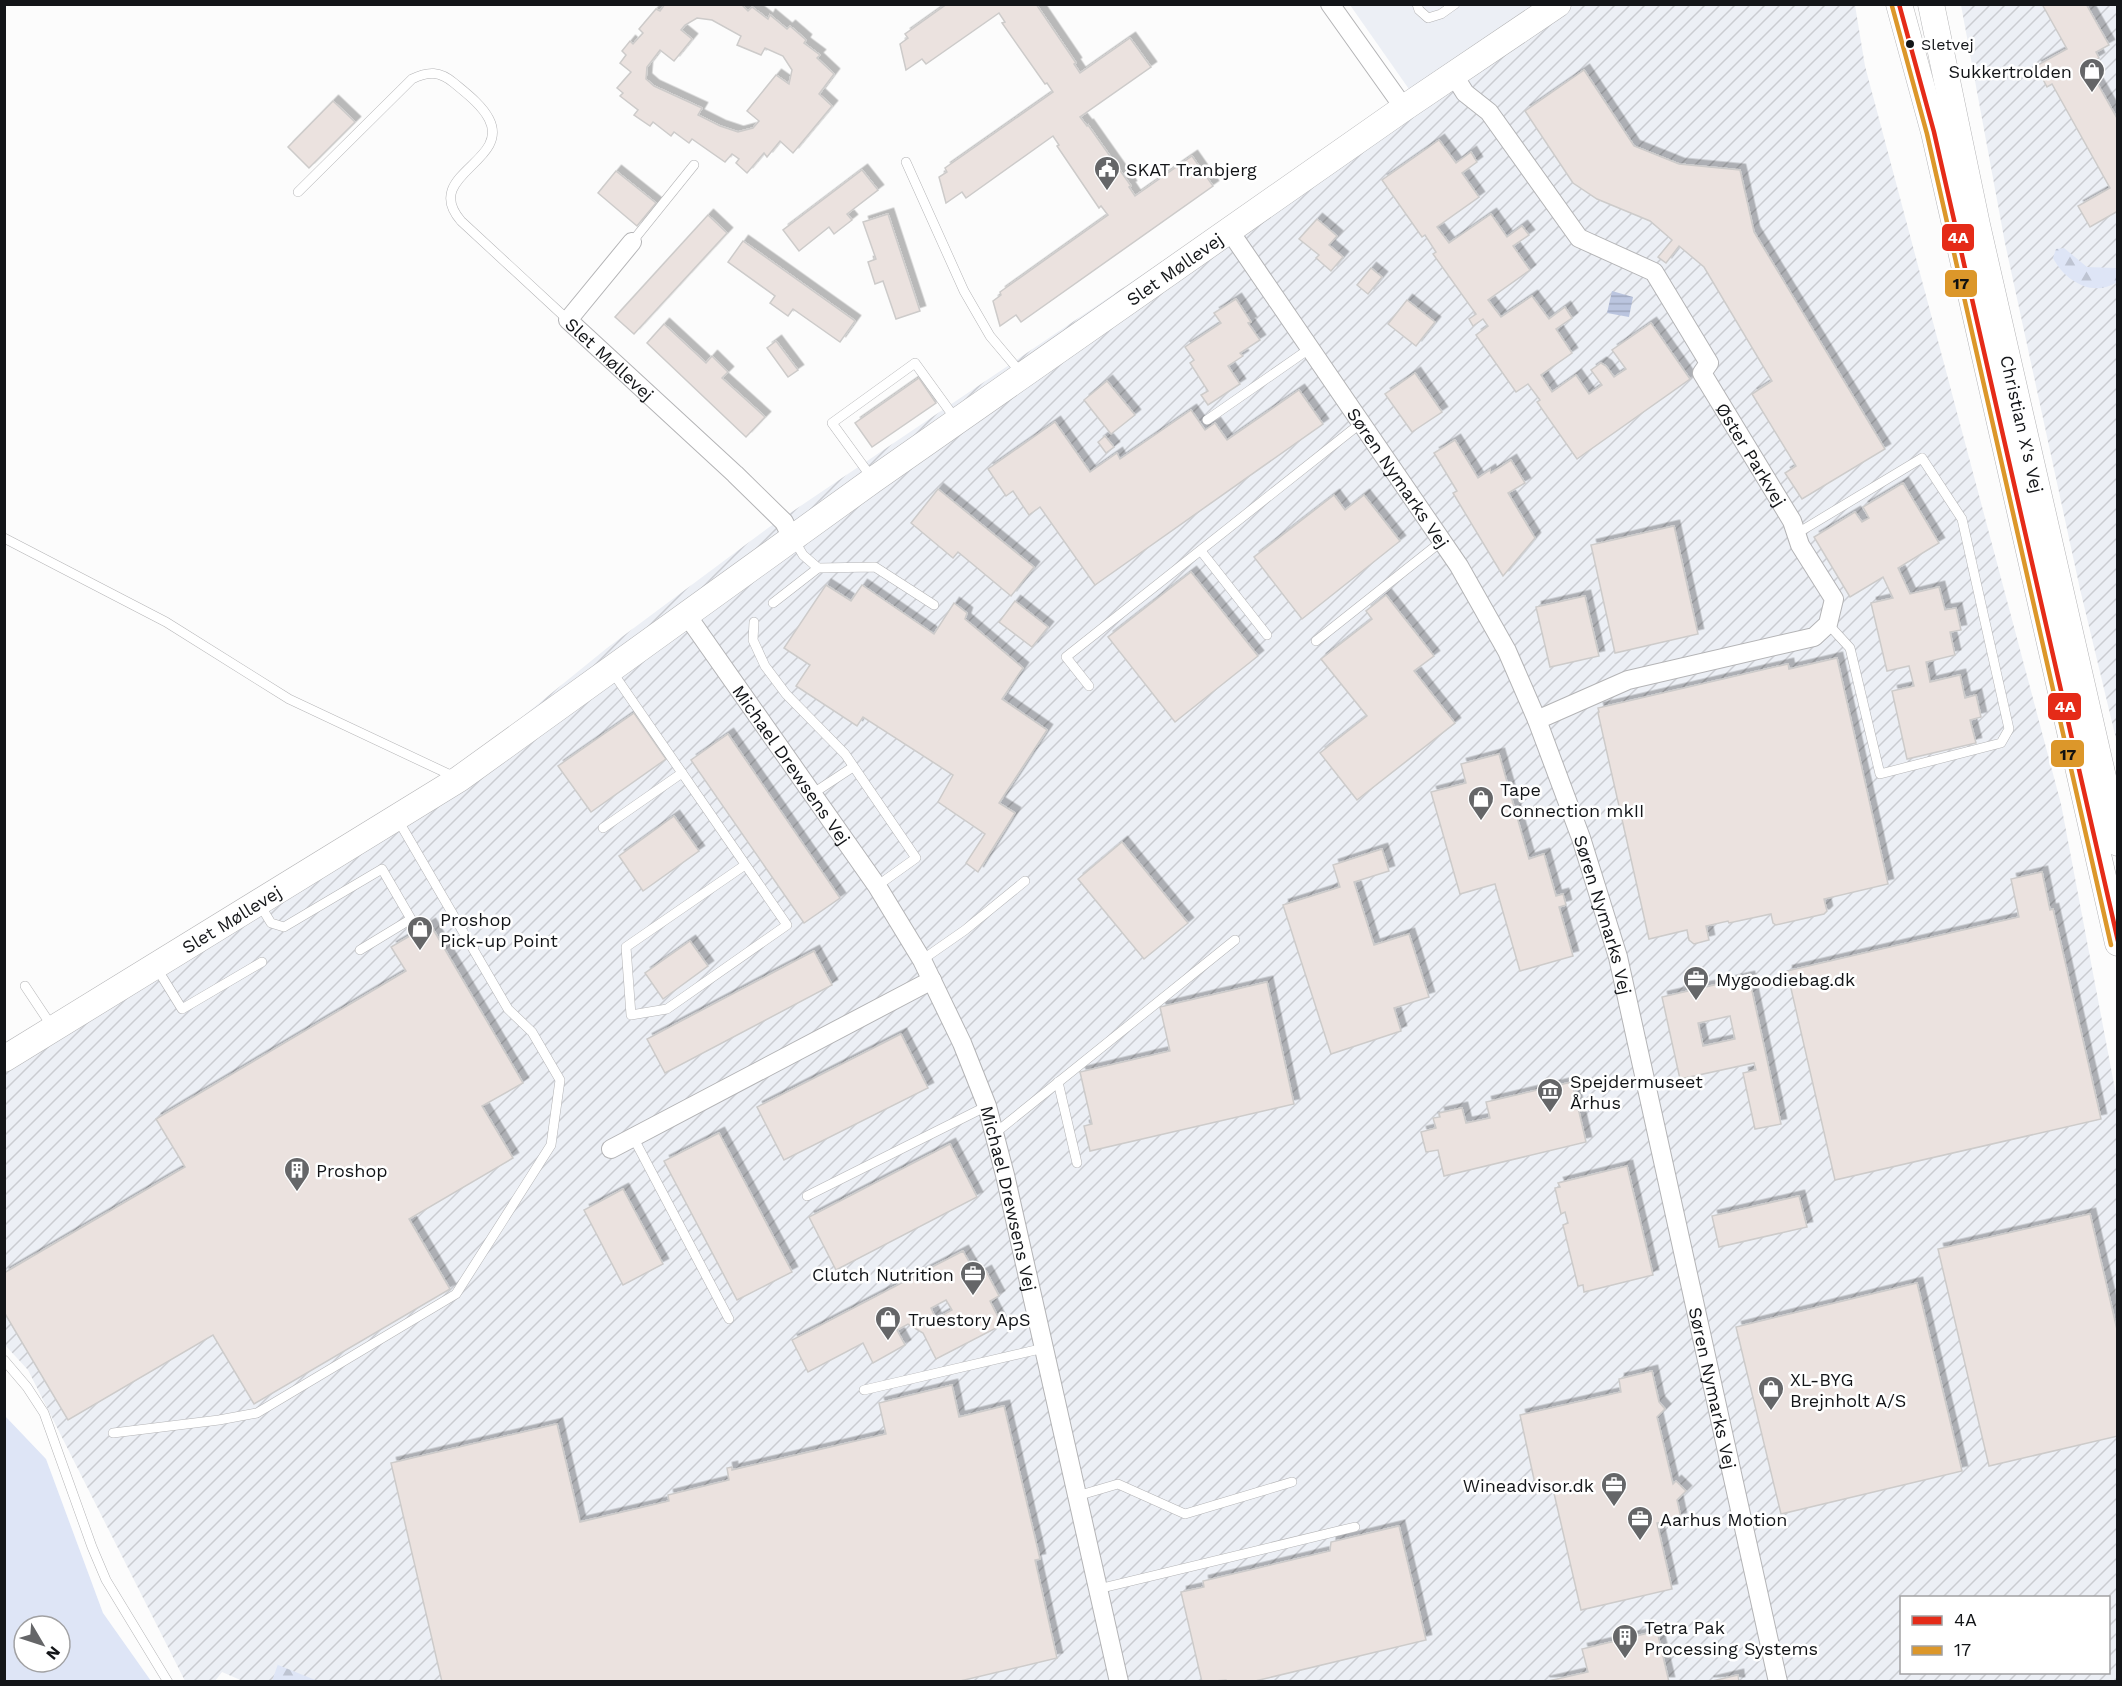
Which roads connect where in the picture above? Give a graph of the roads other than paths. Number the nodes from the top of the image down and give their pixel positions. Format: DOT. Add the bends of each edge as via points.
graph roads {
  1 [pos="1417,4"];
  2 [pos="1455,4"];
  3 [pos="1558,4"];
  4 [pos="1899,4"];
  5 [pos="1931,4"];
  6 [pos="1331,5"];
  7 [pos="1453,74"];
  8 [pos="1404,108"];
  9 [pos="906,162"];
  10 [pos="694,165"];
  11 [pos="298,192"];
  12 [pos="1228,230"];
  13 [pos="632,242"];
  14 [pos="568,320"];
  15 [pos="1309,349"];
  16 [pos="1023,376"];
  17 [pos="1207,420"];
  18 [pos="957,421"];
  19 [pos="1361,423"];
  20 [pos="873,480"];
  21 [pos="1797,534"];
  22 [pos="4,538"];
  23 [pos="792,538"];
  24 [pos="1442,541"];
  25 [pos="1201,550"];
  26 [pos="818,568"];
  27 [pos="773,603"];
  28 [pos="933,605"];
  29 [pos="686,614"];
  30 [pos="754,622"];
  31 [pos="1828,624"];
  32 [pos="1267,635"];
  33 [pos="1316,641"];
  34 [pos="610,669"];
  35 [pos="1089,686"];
  36 [pos="1537,720"];
  37 [pos="853,767"];
  38 [pos="682,773"];
  39 [pos="459,778"];
  40 [pos="812,794"];
  41 [pos="396,818"];
  42 [pos="603,828"];
  43 [pos="2118,843"];
  44 [pos="745,864"];
  45 [pos="1024,881"];
  46 [pos="877,886"];
  47 [pos="259,903"];
  48 [pos="1235,940"];
  49 [pos="2118,943"];
  50 [pos="360,950"];
  51 [pos="922,960"];
  52 [pos="261,962"];
  53 [pos="156,967"];
  54 [pos="932,980"];
  55 [pos="25,986"];
  56 [pos="54,1030"];
  57 [pos="4,1059"];
  58 [pos="1058,1082"];
  59 [pos="987,1106"];
  60 [pos="994,1134"];
  61 [pos="633,1137"];
  62 [pos="610,1149"];
  63 [pos="1077,1163"];
  64 [pos="807,1196"];
  65 [pos="729,1319"];
  66 [pos="1044,1348"];
  67 [pos="4,1360"];
  68 [pos="864,1390"];
  69 [pos="113,1433"];
  70 [pos="1292,1482"];
  71 [pos="1077,1496"];
  72 [pos="1355,1527"];
  73 [pos="1098,1588"];
  74 [pos="168,1682"];
  75 [pos="1119,1682"];
  76 [pos="1778,1682"];
  1 -- 2 [label="lane" via="1428,18"];
  3 -- 7 [label="street, Slet Møllevej"];
  4 -- 49 [label="street, Christian X's Vej" via="1934,132"];
  5 -- 43 [label="street, Christian X's Vej"];
  6 -- 8 [label="street"];
  7 -- 8 [label="street, Slet Møllevej"];
  7 -- 21 [label="street, Øster Parkvej" via="1465,93 1489,111 1579,238 1654,272 1709,363 1702,373"];
  8 -- 12 [label="street, Slet Møllevej"];
  9 -- 16 [label="lane" via="964,291 990,336"];
  10 -- 13 [label="lane, Slet Møllevej"];
  11 -- 14 [label="lane" via="412,79 421,74 441,74 471,97 492,127 484,153 456,181 451,208"];
  12 -- 15 [label="street, Søren Nymarks Vej"];
  12 -- 16 [label="street, Slet Møllevej"];
  13 -- 14 [label="street, Slet Møllevej"];
  14 -- 23 [label="street, Slet Møllevej" via="735,474 784,522"];
  15 -- 17 [label="lane"];
  15 -- 19 [label="street, Søren Nymarks Vej"];
  16 -- 18 [label="street, Slet Møllevej"];
  18 -- 20 [label="street, Slet Møllevej"];
  18 -- 20 [label="lane" via="915,363 832,423"];
  19 -- 24 [label="street, Søren Nymarks Vej"];
  19 -- 25 [label="lane"];
  20 -- 23 [label="street, Slet Møllevej"];
  21 -- 31 [label="street, Øster Parkvej" via="1834,599"];
  21 -- 31 [label="lane" via="1922,458 1962,519 2009,729 2001,743 1880,774 1850,648"];
  22 -- 39 [label="lane" via="166,622 289,699"];
  23 -- 26 [label="lane"];
  23 -- 29 [label="street, Slet Møllevej"];
  24 -- 33 [label="lane"];
  24 -- 36 [label="street, Søren Nymarks Vej" via="1507,651"];
  25 -- 32 [label="lane"];
  25 -- 35 [label="lane" via="1066,657"];
  26 -- 27 [label="lane"];
  26 -- 28 [label="lane" via="875,567"];
  29 -- 34 [label="street, Slet Møllevej"];
  29 -- 40 [label="street, Michael Drewsens Vej"];
  30 -- 37 [label="lane" via="753,640 765,666"];
  31 -- 36 [label="street" via="1814,637 1628,680"];
  34 -- 38 [label="lane"];
  34 -- 39 [label="street, Slet Møllevej"];
  36 -- 76 [label="street, Søren Nymarks Vej" via="1581,838 1618,957"];
  37 -- 40 [label="lane"];
  37 -- 46 [label="lane" via="916,858"];
  38 -- 42 [label="lane"];
  38 -- 44 [label="lane"];
  39 -- 41 [label="street, Slet Møllevej"];
  40 -- 46 [label="street, Michael Drewsens Vej"];
  41 -- 47 [label="street, Slet Møllevej"];
  41 -- 69 [label="lane" via="508,1009 532,1032 560,1080 551,1145 456,1294 257,1413"];
  44 -- 44 [label="lane" via="787,925 666,1009 631,1015 626,947"];
  45 -- 51 [label="lane"];
  46 -- 51 [label="street, Michael Drewsens Vej"];
  47 -- 50 [label="lane" via="271,923 284,927 382,869 411,919"];
  47 -- 53 [label="street, Slet Møllevej"];
  48 -- 58 [label="lane"];
  51 -- 54 [label="street, Michael Drewsens Vej"];
  52 -- 53 [label="lane" via="182,1009"];
  53 -- 56 [label="street, Slet Møllevej"];
  54 -- 59 [label="street, Michael Drewsens Vej"];
  54 -- 61 [label="street"];
  55 -- 56 [label="lane"];
  56 -- 57 [label="street, Slet Møllevej"];
  58 -- 60 [label="lane"];
  58 -- 63 [label="lane"];
  59 -- 60 [label="street, Michael Drewsens Vej"];
  59 -- 64 [label="lane"];
  60 -- 66 [label="street, Michael Drewsens Vej"];
  61 -- 62 [label="street"];
  61 -- 65 [label="lane"];
  66 -- 68 [label="lane"];
  66 -- 71 [label="street, Michael Drewsens Vej"];
  67 -- 74 [label="lane" via="44,1413 106,1580"];
  70 -- 71 [label="lane" via="1185,1514 1118,1484"];
  71 -- 73 [label="street, Michael Drewsens Vej"];
  72 -- 73 [label="lane"];
  73 -- 75 [label="street, Michael Drewsens Vej"];
}
